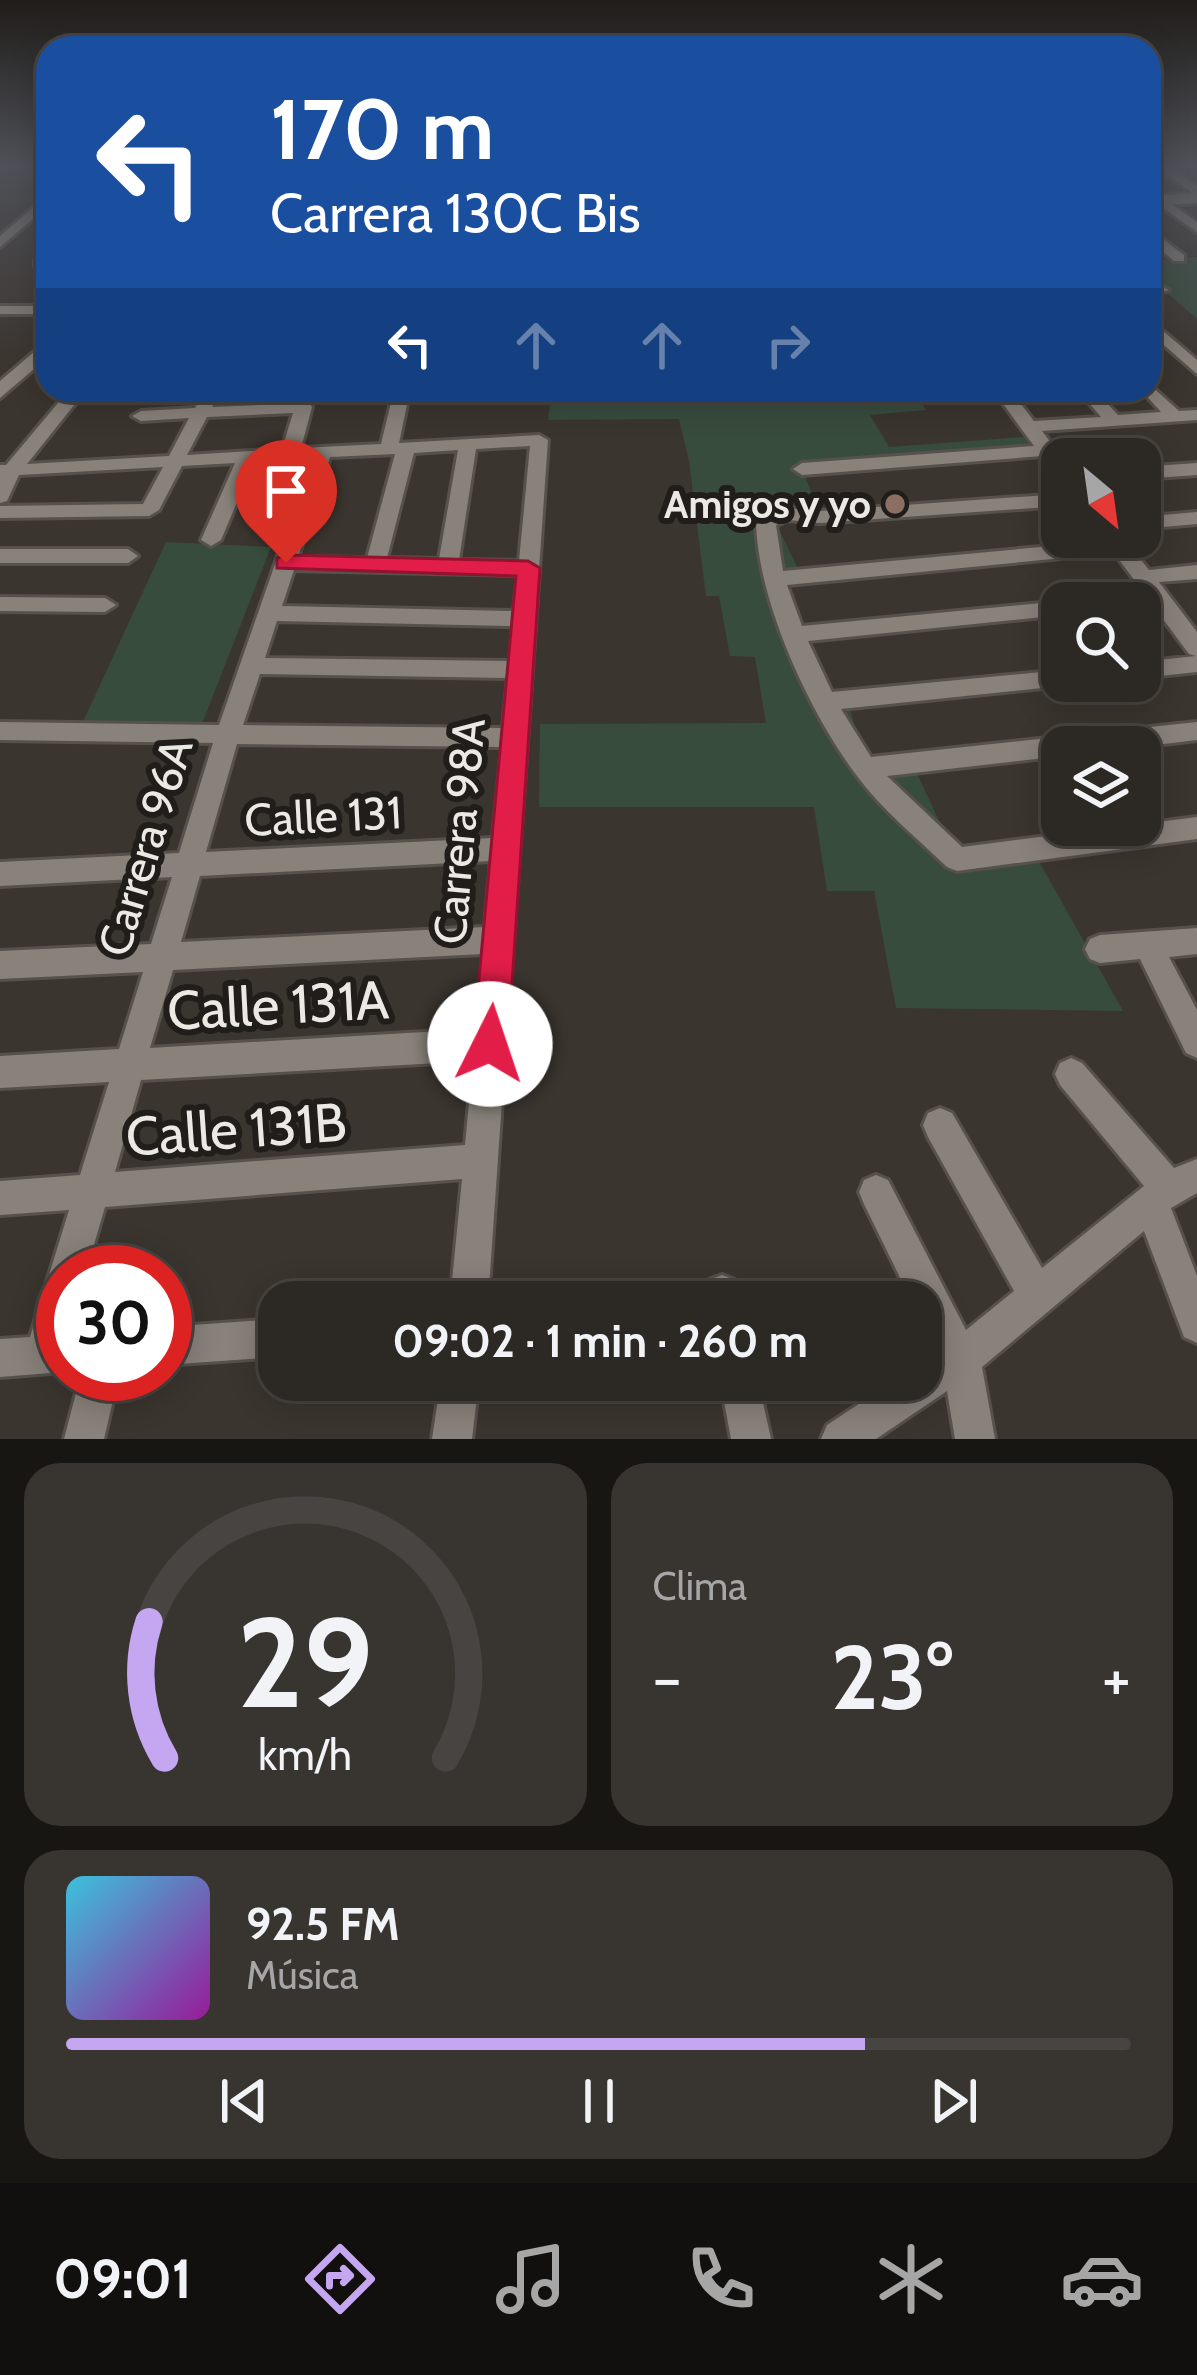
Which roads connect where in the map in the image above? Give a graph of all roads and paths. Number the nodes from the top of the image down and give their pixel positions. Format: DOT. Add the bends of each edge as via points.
graph roads {
  1 [pos="1161,243"];
  2 [pos="1179,258"];
  3 [pos="36,311"];
  4 [pos="3,313"];
  5 [pos="1161,335"];
  6 [pos="36,358"];
  7 [pos="1197,369"];
  8 [pos="0,392"];
  9 [pos="67,402"];
  10 [pos="207,402"];
  11 [pos="401,402"];
  12 [pos="1010,402"];
  13 [pos="1097,402"];
  14 [pos="1161,402"];
  15 [pos="201,413"];
  16 [pos="1197,415"];
  17 [pos="141,416"];
  18 [pos="1175,417"];
  19 [pos="1114,421"];
  20 [pos="1029,428"];
  21 [pos="1041,443"];
  22 [pos="468,444"];
  23 [pos="398,448"];
  24 [pos="1041,450"];
  25 [pos="323,452"];
  26 [pos="290,454"];
  27 [pos="247,457"];
  28 [pos="177,460"];
  29 [pos="802,469"];
  30 [pos="1197,469"];
  31 [pos="6,470"];
  32 [pos="1161,471"];
  33 [pos="0,497"];
  34 [pos="1041,501"];
  35 [pos="0,512"];
  36 [pos="1197,518"];
  37 [pos="1161,521"];
  38 [pos="211,540"];
  39 [pos="1041,550"];
  40 [pos="0,556"];
  41 [pos="128,556"];
  42 [pos="1128,558"];
  43 [pos="286,563"];
  44 [pos="374,565"];
  45 [pos="448,566"];
  46 [pos="528,568"];
  47 [pos="1197,572"];
  48 [pos="1143,577"];
  49 [pos="774,579"];
  50 [pos="1147,582"];
  51 [pos="1161,600"];
  52 [pos="0,604"];
  53 [pos="105,605"];
  54 [pos="1041,610"];
  55 [pos="269,613"];
  56 [pos="524,620"];
  57 [pos="797,634"];
  58 [pos="1194,639"];
  59 [pos="1197,664"];
  60 [pos="251,666"];
  61 [pos="1161,668"];
  62 [pos="520,670"];
  63 [pos="1041,680"];
  64 [pos="825,702"];
  65 [pos="0,731"];
  66 [pos="1197,731"];
  67 [pos="228,734"];
  68 [pos="515,738"];
  69 [pos="865,768"];
  70 [pos="1197,828"];
  71 [pos="506,849"];
  72 [pos="190,864"];
  73 [pos="0,874"];
  74 [pos="499,940"];
  75 [pos="1197,941"];
  76 [pos="1149,947"];
  77 [pos="1100,949"];
  78 [pos="162,957"];
  79 [pos="0,965"];
  80 [pos="1197,1042"];
  81 [pos="490,1044"];
  82 [pos="130,1065"];
  83 [pos="0,1072"];
  84 [pos="1070,1074"];
  85 [pos="940,1126"];
  86 [pos="481,1161"];
  87 [pos="1172,1189"];
  88 [pos="92,1191"];
  89 [pos="876,1192"];
  90 [pos="0,1198"];
  91 [pos="76,1245"];
  92 [pos="472,1281"];
  93 [pos="1036,1293"];
  94 [pos="1197,1324"];
  95 [pos="258,1339"];
  96 [pos="192,1344"];
  97 [pos="36,1355"];
  98 [pos="0,1358"];
  99 [pos="961,1359"];
  100 [pos="93,1401"];
  101 [pos="457,1401"];
  102 [pos="744,1401"];
  103 [pos="84,1439"];
  104 [pos="452,1439"];
  105 [pos="752,1439"];
  106 [pos="841,1439"];
  107 [pos="975,1439"];
  1 -- 2 [label="street"];
  3 -- 4 [label="street"];
  5 -- 7 [label="street"];
  6 -- 8 [label="street"];
  9 -- 31 [label="street"];
  10 -- 15 [label="street"];
  11 -- 23 [label="street"];
  12 -- 20 [label="street"];
  13 -- 19 [label="street"];
  14 -- 18 [label="street"];
  15 -- 17 [label="street"];
  15 -- 26 [label="street" via="303,407"];
  15 -- 28 [label="street"];
  16 -- 18 [label="street"];
  18 -- 19 [label="street"];
  19 -- 20 [label="street"];
  20 -- 21 [label="street"];
  22 -- 23 [label="street"];
  22 -- 45 [label="street"];
  22 -- 46 [label="street, Carrera 98A" via="538,440"];
  23 -- 25 [label="street"];
  23 -- 44 [label="street"];
  24 -- 29 [label="street"];
  25 -- 26 [label="street"];
  25 -- 43 [label="street, Carrera 96A"];
  26 -- 27 [label="street"];
  27 -- 28 [label="street"];
  27 -- 38 [label="street"];
  28 -- 31 [label="street"];
  28 -- 35 [label="street" via="149,510"];
  30 -- 32 [label="street"];
  31 -- 33 [label="street"];
  34 -- 49 [label="street" via="785,514 766,522"];
  36 -- 37 [label="street"];
  39 -- 49 [label="street"];
  40 -- 41 [label="street"];
  42 -- 48 [label="street"];
  43 -- 44 [label="street"];
  43 -- 55 [label="street, Carrera 96A"];
  44 -- 45 [label="street"];
  45 -- 46 [label="street"];
  46 -- 56 [label="street, Carrera 98A"];
  47 -- 48 [label="street"];
  48 -- 50 [label="street"];
  49 -- 57 [label="street"];
  51 -- 58 [label="street"];
  52 -- 53 [label="street"];
  54 -- 57 [label="street"];
  55 -- 56 [label="street"];
  55 -- 60 [label="street, Carrera 96A"];
  56 -- 62 [label="street, Carrera 98A"];
  57 -- 64 [label="street"];
  59 -- 61 [label="street"];
  60 -- 62 [label="street"];
  60 -- 67 [label="street, Carrera 96A"];
  62 -- 68 [label="street, Carrera 98A"];
  63 -- 64 [label="street"];
  64 -- 69 [label="street"];
  65 -- 67 [label="street"];
  66 -- 69 [label="street"];
  67 -- 68 [label="street"];
  67 -- 72 [label="street, Carrera 96A"];
  68 -- 71 [label="street, Carrera 98A"];
  69 -- 70 [label="street" via="957,860"];
  71 -- 72 [label="street, Calle 131"];
  71 -- 74 [label="street, Carrera 98A"];
  72 -- 73 [label="street, Calle 131"];
  72 -- 78 [label="street, Carrera 96A"];
  74 -- 78 [label="street"];
  74 -- 81 [label="street, Carrera 98A"];
  75 -- 76 [label="street"];
  76 -- 77 [label="street"];
  76 -- 80 [label="street"];
  78 -- 79 [label="street"];
  78 -- 82 [label="street, Carrera 96A"];
  81 -- 82 [label="street, Calle 131A"];
  81 -- 86 [label="street, Carrera 98A"];
  82 -- 83 [label="street, Calle 131A"];
  82 -- 88 [label="street, Carrera 96A"];
  84 -- 87 [label="street"];
  85 -- 93 [label="street"];
  86 -- 88 [label="street, Calle 131B"];
  86 -- 92 [label="street, Carrera 98A"];
  87 -- 93 [label="street"];
  87 -- 94 [label="street"];
  88 -- 90 [label="street, Calle 131B"];
  88 -- 91 [label="street, Carrera 96A"];
  89 -- 99 [label="street"];
  93 -- 99 [label="street"];
  95 -- 96 [label="street"];
  97 -- 98 [label="street"];
  99 -- 106 [label="street"];
  99 -- 107 [label="street"];
  100 -- 103 [label="street"];
  101 -- 104 [label="street"];
  102 -- 105 [label="street"];
}
